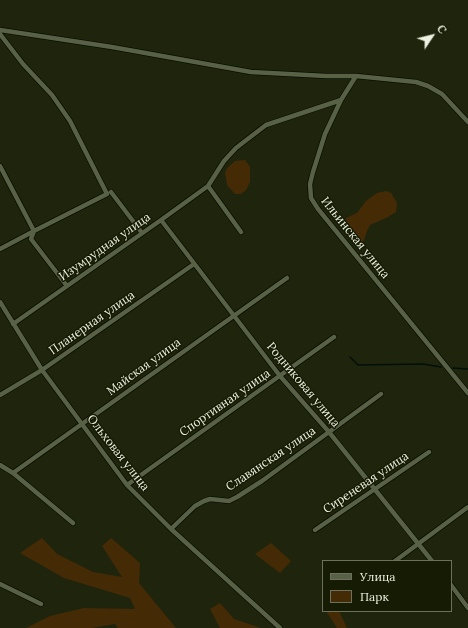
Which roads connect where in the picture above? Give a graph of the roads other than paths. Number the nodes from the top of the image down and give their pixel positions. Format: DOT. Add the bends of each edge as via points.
graph roads {
  1 [pos="0,30"];
  2 [pos="0,34"];
  3 [pos="356,76"];
  4 [pos="341,100"];
  5 [pos="468,122"];
  6 [pos="0,166"];
  7 [pos="208,186"];
  8 [pos="109,193"];
  9 [pos="161,220"];
  10 [pos="34,231"];
  11 [pos="241,232"];
  12 [pos="142,233"];
  13 [pos="0,249"];
  14 [pos="194,264"];
  15 [pos="287,278"];
  16 [pos="67,286"];
  17 [pos="0,302"];
  18 [pos="233,316"];
  19 [pos="13,324"];
  20 [pos="334,337"];
  21 [pos="42,370"];
  22 [pos="280,376"];
  23 [pos="468,393"];
  24 [pos="381,394"];
  25 [pos="0,395"];
  26 [pos="82,424"];
  27 [pos="329,432"];
  28 [pos="429,452"];
  29 [pos="0,465"];
  30 [pos="14,473"];
  31 [pos="127,485"];
  32 [pos="374,489"];
  33 [pos="468,507"];
  34 [pos="73,523"];
  35 [pos="171,529"];
  36 [pos="315,530"];
  37 [pos="418,543"];
  38 [pos="396,560"];
  39 [pos="431,560"];
  40 [pos="0,584"];
  41 [pos="452,586"];
  42 [pos="41,604"];
  43 [pos="468,608"];
  44 [pos="280,628"];
  1 -- 3 [label="street" via="252,72"];
  2 -- 8 [label="street" via="52,95 70,121"];
  3 -- 4 [label="street, Ильинская улица"];
  3 -- 5 [label="street" via="416,82 428,86 442,94"];
  4 -- 7 [label="street" via="266,125 236,148"];
  4 -- 23 [label="street, Ильинская улица" via="325,134 313,172 310,184 311,198"];
  6 -- 10 [label="street"];
  7 -- 9 [label="street, Изумрудная улица"];
  7 -- 11 [label="street"];
  8 -- 10 [label="street"];
  8 -- 12 [label="street"];
  9 -- 12 [label="street, Изумрудная улица"];
  9 -- 14 [label="street, Родниковая улица"];
  10 -- 13 [label="street"];
  10 -- 16 [label="street" via="31,239"];
  12 -- 16 [label="street, Изумрудная улица"];
  14 -- 18 [label="street, Родниковая улица"];
  14 -- 21 [label="street, Планерная улица"];
  15 -- 18 [label="street, Майская улица"];
  16 -- 19 [label="street, Изумрудная улица"];
  17 -- 19 [label="street, Ольховая улица"];
  18 -- 22 [label="street, Родниковая улица"];
  18 -- 26 [label="street, Майская улица"];
  19 -- 21 [label="street, Ольховая улица"];
  20 -- 22 [label="street, Спортивная улица"];
  21 -- 25 [label="street, Планерная улица"];
  21 -- 26 [label="street, Ольховая улица"];
  22 -- 27 [label="street, Родниковая улица"];
  22 -- 31 [label="street, Спортивная улица"];
  24 -- 27 [label="street, Славянская улица"];
  26 -- 30 [label="street, Майская улица"];
  26 -- 31 [label="street, Ольховая улица"];
  27 -- 32 [label="street, Родниковая улица"];
  27 -- 35 [label="street, Славянская улица" via="237,497 229,501 204,501 195,506"];
  28 -- 32 [label="street, Сиреневая улица"];
  29 -- 30 [label="street"];
  30 -- 34 [label="street"];
  31 -- 35 [label="street, Ольховая улица"];
  32 -- 36 [label="street, Сиреневая улица"];
  32 -- 37 [label="street, Родниковая улица"];
  33 -- 37 [label="street"];
  35 -- 44 [label="street, Ольховая улица"];
  37 -- 38 [label="street"];
  37 -- 39 [label="street, Родниковая улица"];
  40 -- 42 [label="street"];
  41 -- 43 [label="street"];
}
